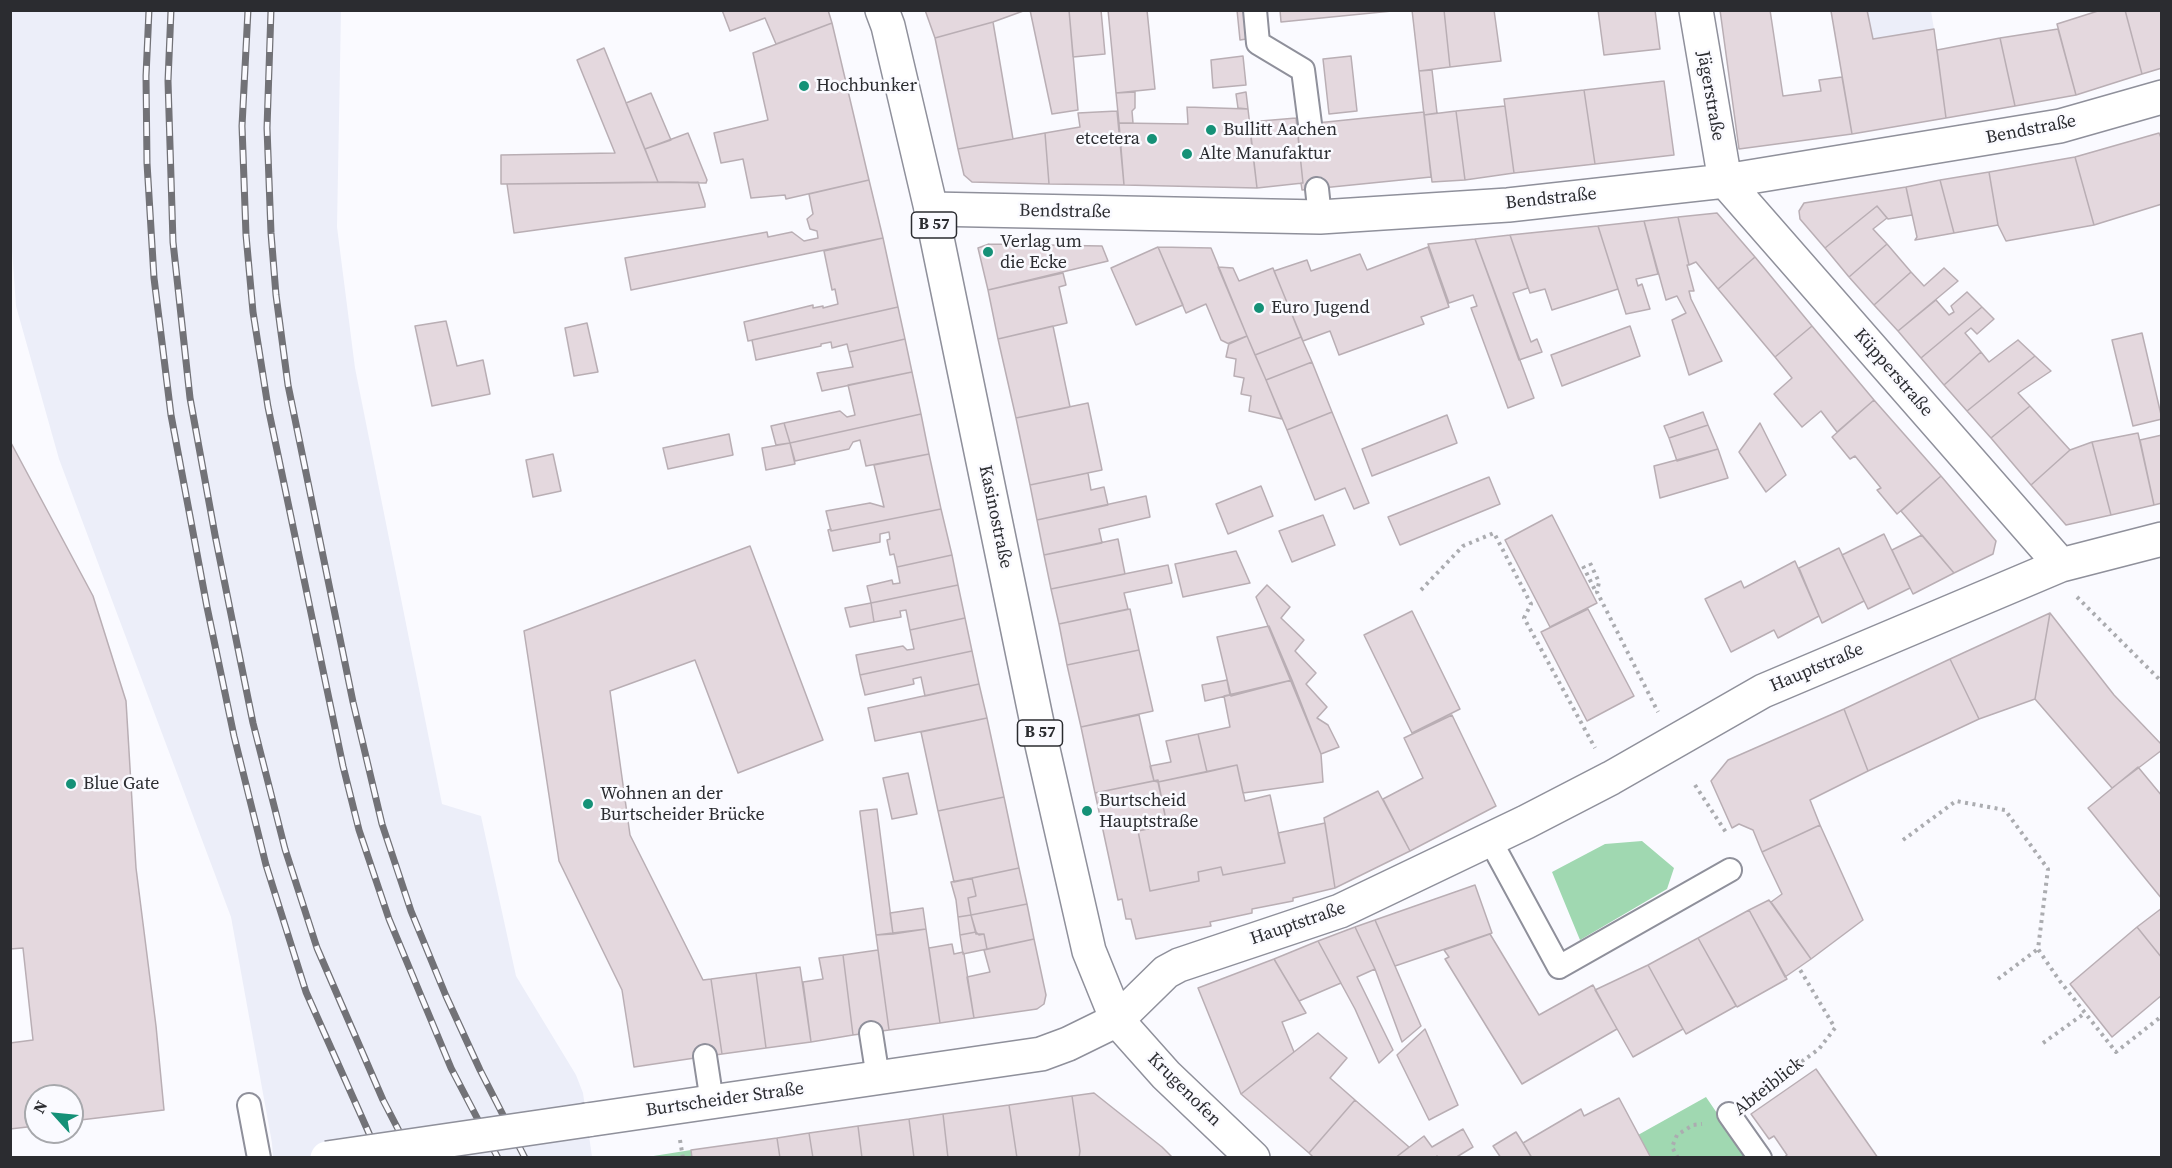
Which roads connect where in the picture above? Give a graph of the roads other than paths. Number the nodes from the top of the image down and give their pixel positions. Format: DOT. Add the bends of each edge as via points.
graph roads {
  1 [pos="882,10"];
  2 [pos="1255,10"];
  3 [pos="1696,10"];
  4 [pos="2162,98"];
  5 [pos="1310,124"];
  6 [pos="1725,181"];
  7 [pos="931,209"];
  8 [pos="2162,539"];
  9 [pos="2061,565"];
  10 [pos="1490,840"];
  11 [pos="1730,870"];
  12 [pos="1117,1020"];
  13 [pos="871,1033"];
  14 [pos="705,1056"];
  15 [pos="878,1078"];
  16 [pos="712,1102"];
  17 [pos="249,1105"];
  18 [pos="1729,1114"];
  19 [pos="259,1158"];
  20 [pos="327,1158"];
  21 [pos="1253,1158"];
  22 [pos="1760,1158"];
  1 -- 7 [label="street, Kasinostraße / B 57"];
  2 -- 5 [label="lane" via="1258,43 1303,70"];
  3 -- 6 [label="street, Jägerstraße"];
  4 -- 6 [label="street, Bendstraße" via="2060,126"];
  6 -- 7 [label="street, Bendstraße" via="1508,205 1319,203"];
  6 -- 9 [label="street, Küpperstraße"];
  7 -- 12 [label="street, Kasinostraße / B 57" via="1037,723 1089,951"];
  8 -- 9 [label="street, Hauptstraße"];
  9 -- 10 [label="street, Hauptstraße" via="1763,691"];
  10 -- 11 [label="lane" via="1559,967"];
  10 -- 12 [label="street, Hauptstraße" via="1340,911 1179,965 1166,972"];
  12 -- 15 [label="street, Burtscheider Straße" via="1041,1054"];
  12 -- 21 [label="street, Krugenofen / B 57" via="1166,1075"];
  13 -- 15 [label="lane"];
  14 -- 16 [label="lane"];
  15 -- 16 [label="street, Burtscheider Straße"];
  16 -- 20 [label="street, Burtscheider Straße, bridge"];
  17 -- 19 [label="lane"];
  18 -- 22 [label="lane, Abteiblick"];
}
